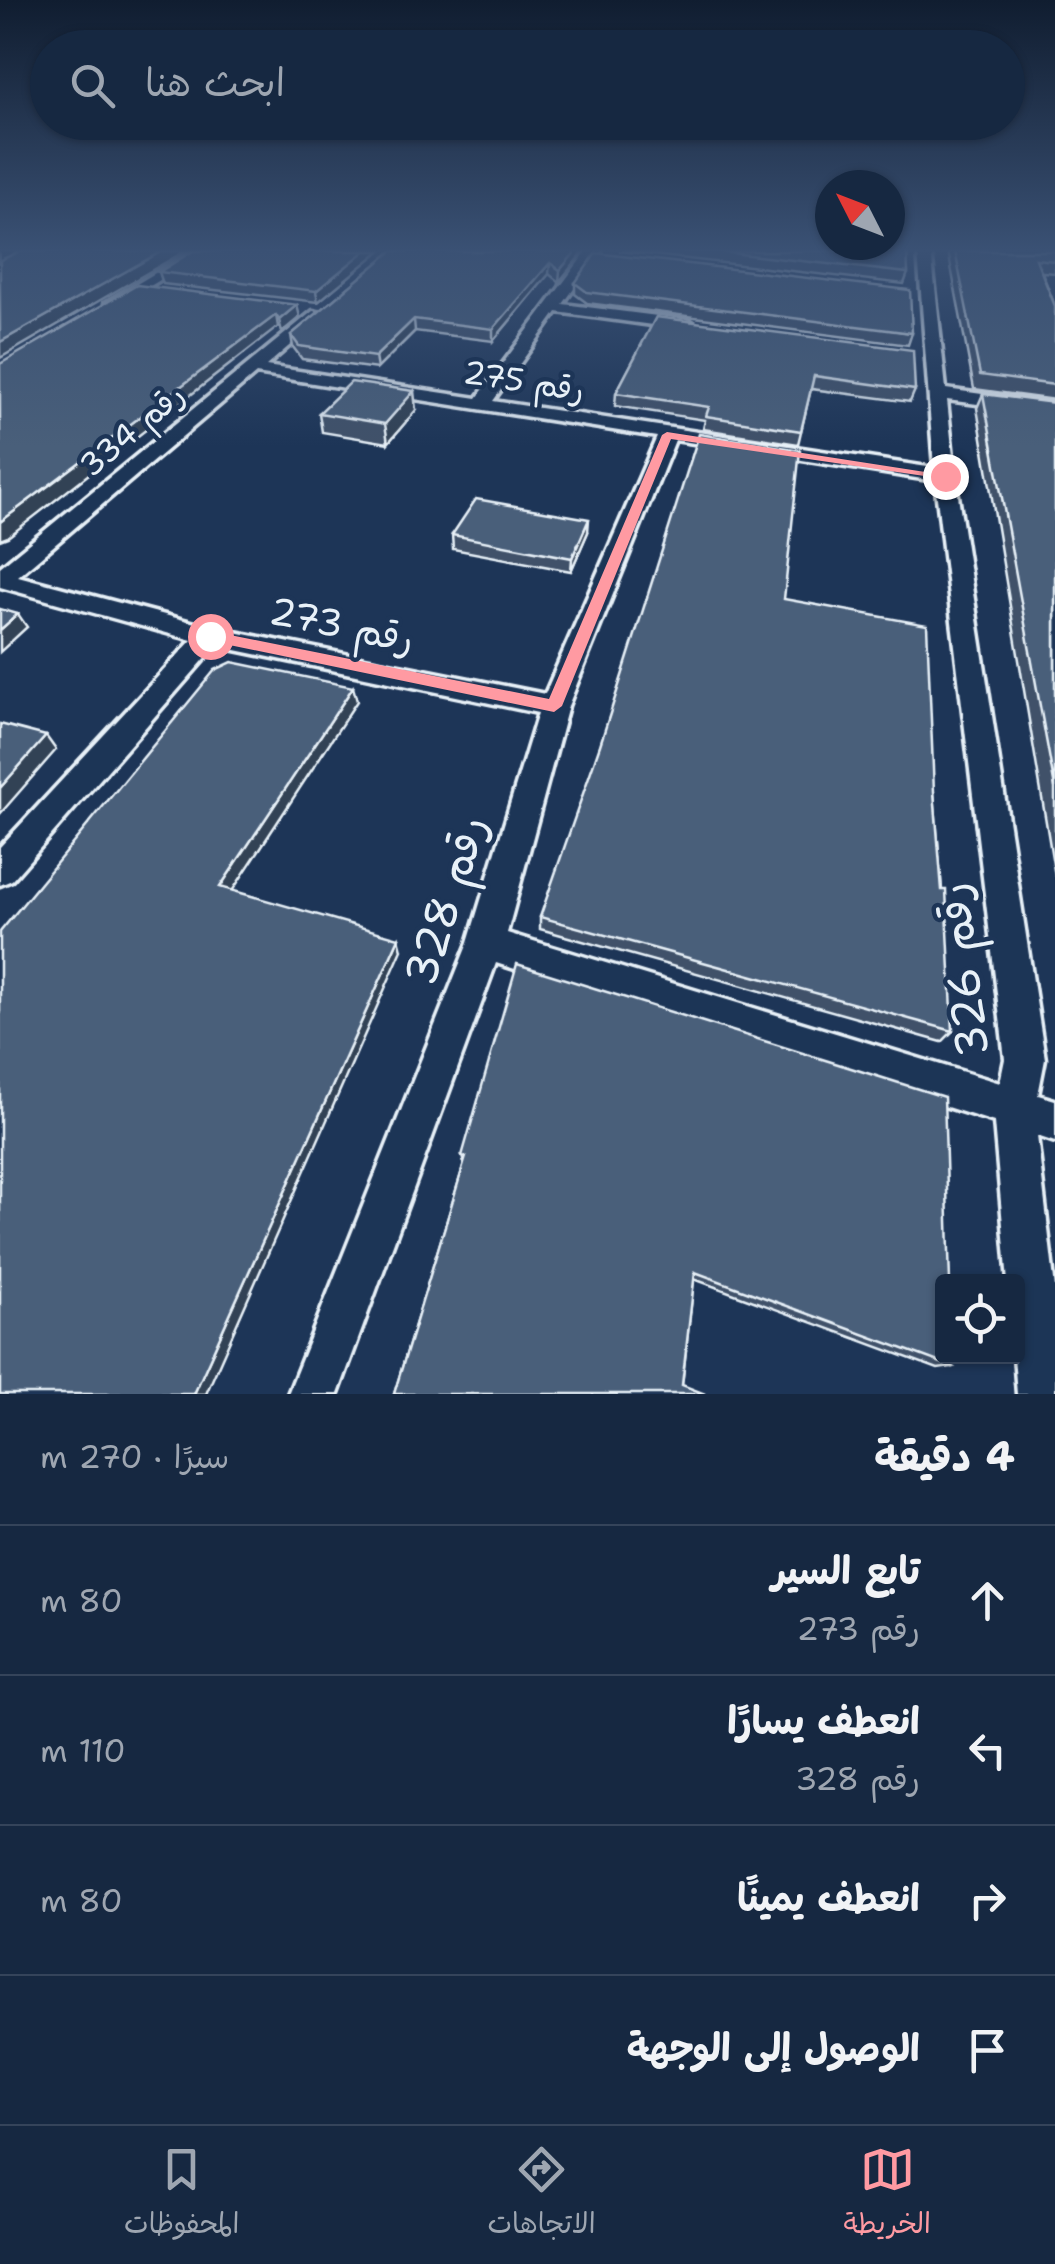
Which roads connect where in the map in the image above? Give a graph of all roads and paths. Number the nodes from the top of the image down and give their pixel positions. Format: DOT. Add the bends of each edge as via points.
graph roads {
  1 [pos="309,316"];
  2 [pos="547,316"];
  3 [pos="617,316"];
  4 [pos="930,316"];
  5 [pos="705,327"];
  6 [pos="914,354"];
  7 [pos="933,357"];
  8 [pos="253,368"];
  9 [pos="938,393"];
  10 [pos="481,404"];
  11 [pos="1055,409"];
  12 [pos="667,435"];
  13 [pos="945,476"];
  14 [pos="0,579"];
  15 [pos="210,636"];
  16 [pos="554,706"];
  17 [pos="0,870"];
  18 [pos="486,943"];
  19 [pos="1014,1111"];
  20 [pos="1055,1122"];
  21 [pos="313,1394"];
  22 [pos="1042,1394"];
  1 -- 8 [label="street, رقم 334"];
  2 -- 10 [label="street"];
  3 -- 5 [label="street"];
  4 -- 7 [label="street, رقم 326"];
  6 -- 7 [label="street"];
  7 -- 9 [label="street, رقم 326"];
  8 -- 10 [label="street, رقم 275"];
  8 -- 14 [label="street, رقم 334"];
  9 -- 11 [label="street"];
  9 -- 13 [label="street, رقم 326"];
  10 -- 12 [label="street, رقم 275"];
  12 -- 13 [label="street, رقم 275"];
  12 -- 16 [label="street, رقم 328"];
  13 -- 19 [label="street, رقم 326" via="1024,1059"];
  14 -- 15 [label="street, رقم 273"];
  15 -- 16 [label="street, رقم 273"];
  15 -- 17 [label="street"];
  16 -- 18 [label="street, رقم 328"];
  18 -- 19 [label="street"];
  18 -- 21 [label="street, رقم 328"];
  19 -- 20 [label="street"];
  19 -- 22 [label="street, رقم 326"];
}
